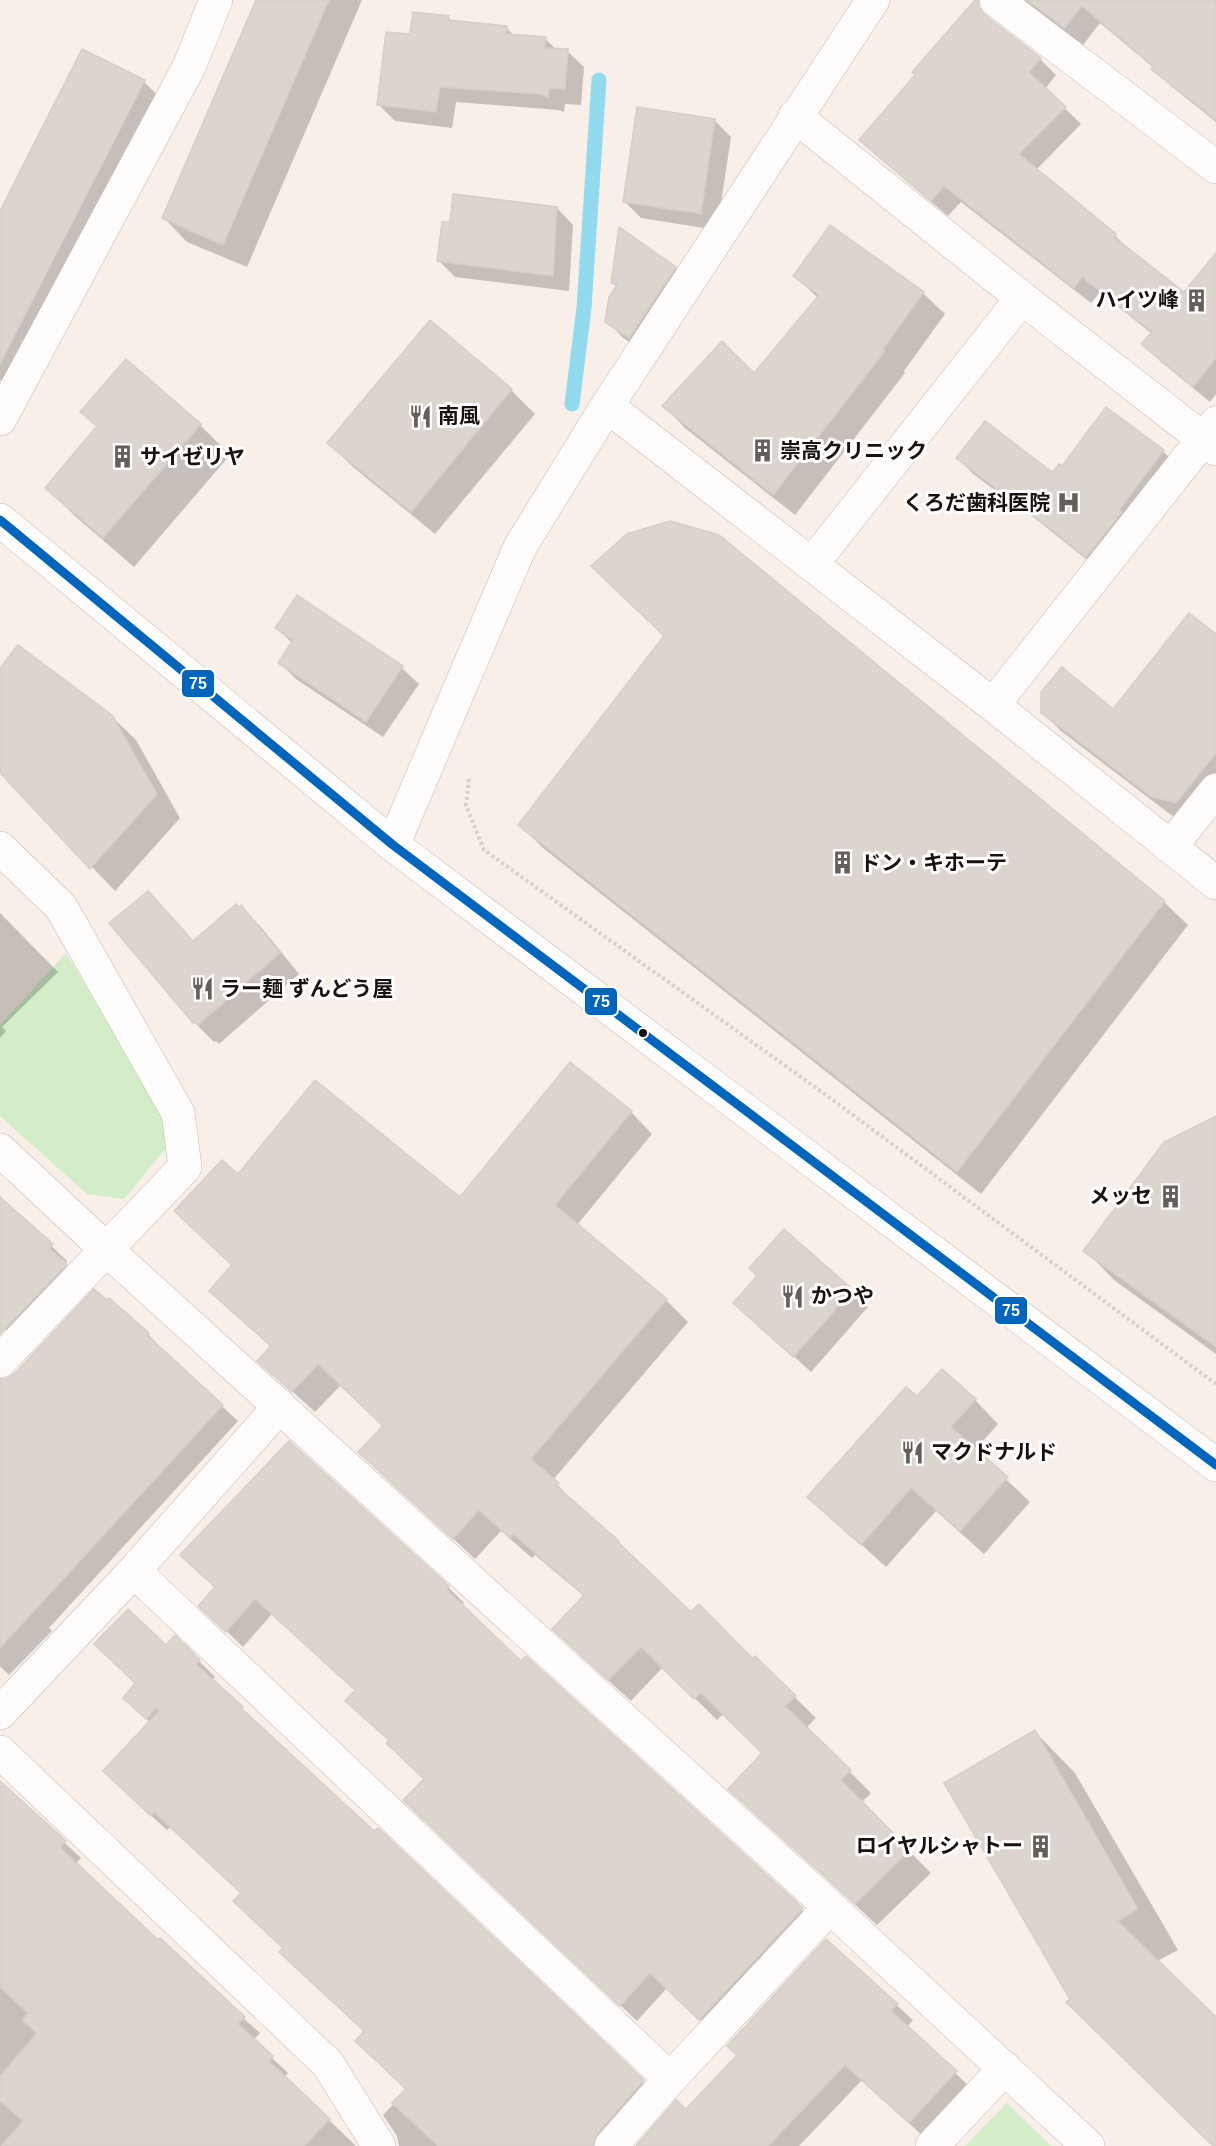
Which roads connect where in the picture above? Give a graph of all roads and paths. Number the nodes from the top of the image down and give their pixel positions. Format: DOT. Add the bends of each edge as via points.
graph roads {
  1 [pos="216,0"];
  2 [pos="873,0"];
  3 [pos="996,0"];
  4 [pos="795,116"];
  5 [pos="1216,168"];
  6 [pos="1022,298"];
  7 [pos="607,406"];
  8 [pos="0,419"];
  9 [pos="1212,437"];
  10 [pos="0,520"];
  11 [pos="812,564"];
  12 [pos="993,705"];
  13 [pos="470,773"];
  14 [pos="1216,790"];
  15 [pos="393,845"];
  16 [pos="1170,847"];
  17 [pos="0,848"];
  18 [pos="1216,883"];
  19 [pos="0,1150"];
  20 [pos="106,1249"];
  21 [pos="0,1361"];
  22 [pos="1216,1384"];
  23 [pos="280,1406"];
  24 [pos="1216,1465"];
  25 [pos="134,1571"];
  26 [pos="0,1713"];
  27 [pos="0,1752"];
  28 [pos="830,1907"];
  29 [pos="1005,2068"];
  30 [pos="670,2079"];
  31 [pos="379,2146"];
  32 [pos="611,2146"];
  33 [pos="932,2146"];
  34 [pos="1088,2146"];
  1 -- 8 [label="main road" via="189,67"];
  2 -- 4 [label="main road"];
  3 -- 5 [label="main road"];
  4 -- 6 [label="main road"];
  4 -- 7 [label="main road"];
  6 -- 9 [label="main road"];
  6 -- 11 [label="main road"];
  7 -- 11 [label="main road"];
  7 -- 15 [label="main road" via="520,547"];
  9 -- 12 [label="main road"];
  10 -- 15 [label="main road"];
  11 -- 12 [label="main road"];
  12 -- 16 [label="main road"];
  13 -- 22 [label="path" via="466,805 484,850 826,1095"];
  14 -- 16 [label="main road"];
  15 -- 24 [label="main road"];
  16 -- 18 [label="main road"];
  17 -- 20 [label="main road" via="61,907 178,1113 185,1167"];
  19 -- 20 [label="main road"];
  20 -- 21 [label="main road"];
  20 -- 23 [label="main road"];
  23 -- 25 [label="main road"];
  23 -- 28 [label="main road"];
  25 -- 26 [label="main road"];
  25 -- 30 [label="main road"];
  27 -- 31 [label="main road" via="328,2064"];
  28 -- 29 [label="main road"];
  28 -- 30 [label="main road"];
  29 -- 33 [label="main road"];
  29 -- 34 [label="main road"];
  30 -- 32 [label="main road"];
}
